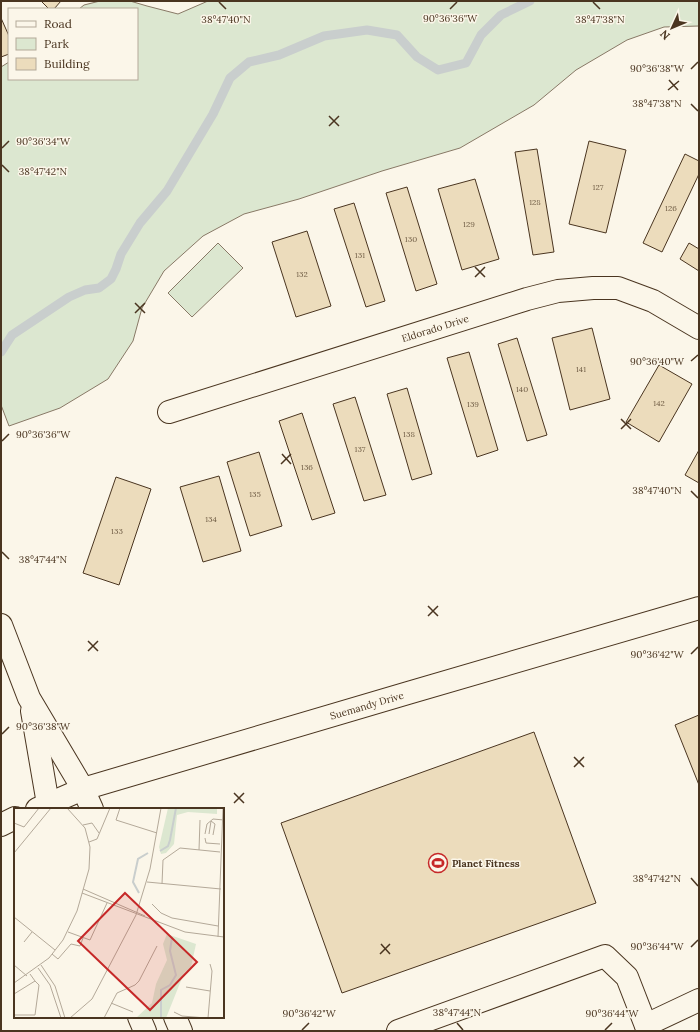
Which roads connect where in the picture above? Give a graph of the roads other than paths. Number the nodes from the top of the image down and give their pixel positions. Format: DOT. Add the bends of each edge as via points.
graph roads {
  1 [pos="699,328"];
  2 [pos="169,412"];
  3 [pos="699,608"];
  4 [pos="1,625"];
  5 [pos="30,698"];
  6 [pos="83,789"];
  7 [pos="45,807"];
  8 [pos="92,808"];
  9 [pos="14,818"];
  10 [pos="1,825"];
  11 [pos="699,1000"];
  12 [pos="139,1018"];
  13 [pos="175,1018"];
  14 [pos="647,1028"];
  15 [pos="145,1031"];
  16 [pos="181,1031"];
  17 [pos="398,1031"];
  1 -- 2 [label="street, Eldorado Drive" via="653,301 618,288 558,291"];
  3 -- 6 [label="street, Suemandy Drive"];
  4 -- 5 [label="street"];
  5 -- 6 [label="street"];
  5 -- 7 [label="street"];
  6 -- 7 [label="street, Suemandy Drive"];
  6 -- 8 [label="street"];
  9 -- 10 [label="street"];
  11 -- 14 [label="street"];
  12 -- 15 [label="street"];
  13 -- 16 [label="street"];
  14 -- 17 [label="street" via="627,977 605,956"];
}
